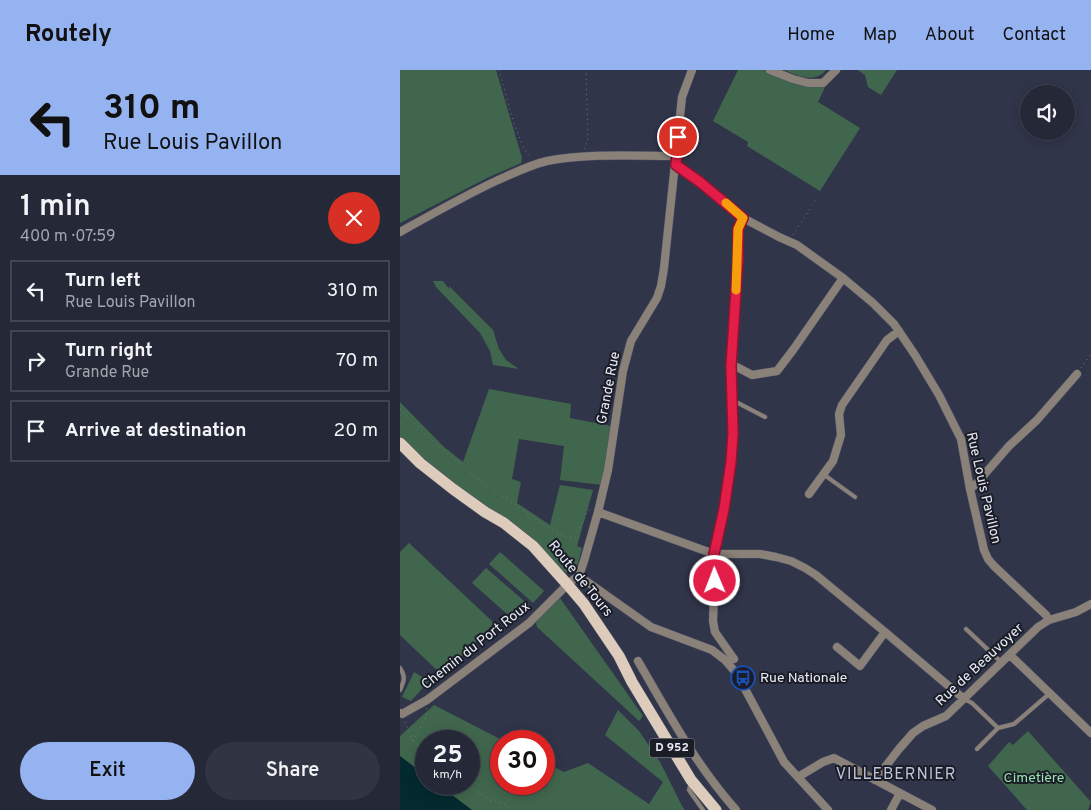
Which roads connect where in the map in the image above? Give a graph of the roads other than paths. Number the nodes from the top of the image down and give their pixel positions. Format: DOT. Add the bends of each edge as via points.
graph roads {
  1 [pos="692,70"];
  2 [pos="770,70"];
  3 [pos="836,70"];
  4 [pos="676,156"];
  5 [pos="676,165"];
  6 [pos="743,218"];
  7 [pos="400,232"];
  8 [pos="843,278"];
  9 [pos="898,331"];
  10 [pos="731,366"];
  11 [pos="1077,374"];
  12 [pos="732,402"];
  13 [pos="765,417"];
  14 [pos="400,443"];
  15 [pos="823,474"];
  16 [pos="970,489"];
  17 [pos="809,494"];
  18 [pos="855,497"];
  19 [pos="598,512"];
  20 [pos="714,554"];
  21 [pos="578,576"];
  22 [pos="565,587"];
  23 [pos="1091,604"];
  24 [pos="1049,620"];
  25 [pos="966,629"];
  26 [pos="886,632"];
  27 [pos="837,647"];
  28 [pos="1010,655"];
  29 [pos="734,659"];
  30 [pos="638,661"];
  31 [pos="1001,662"];
  32 [pos="400,668"];
  33 [pos="400,690"];
  34 [pos="1050,693"];
  35 [pos="964,699"];
  36 [pos="401,715"];
  37 [pos="998,728"];
  38 [pos="1091,733"];
  39 [pos="978,749"];
  40 [pos="798,777"];
  41 [pos="692,780"];
  42 [pos="875,780"];
  43 [pos="900,793"];
  44 [pos="703,810"];
  45 [pos="716,810"];
  46 [pos="736,810"];
  47 [pos="828,810"];
  48 [pos="891,810"];
  49 [pos="932,810"];
  1 -- 4 [label="street, Grande Rue" via="682,97"];
  2 -- 3 [label="street" via="808,83 823,83"];
  4 -- 5 [label="street, Grande Rue"];
  4 -- 7 [label="street" via="583,156 536,164 486,186"];
  5 -- 6 [label="street, Rue Louis Pavillon"];
  5 -- 19 [label="street, Grande Rue" via="661,286 631,341 622,371 609,465"];
  6 -- 8 [label="street, Rue Louis Pavillon" via="798,246"];
  6 -- 10 [label="street" via="738,229"];
  8 -- 9 [label="street, Rue Louis Pavillon" via="873,303"];
  8 -- 10 [label="street" via="777,371 752,375"];
  9 -- 15 [label="street" via="887,340 842,405 839,414 841,435 833,461"];
  9 -- 16 [label="street, Rue Louis Pavillon" via="940,395 960,437"];
  10 -- 12 [label="street"];
  11 -- 16 [label="street"];
  12 -- 13 [label="lane"];
  12 -- 20 [label="street" via="731,462"];
  14 -- 22 [label="main road, Route de Tours / D 952" via="453,490 486,512"];
  15 -- 17 [label="street"];
  15 -- 18 [label="lane"];
  16 -- 24 [label="street, Rue Louis Pavillon" via="988,559"];
  19 -- 20 [label="street"];
  19 -- 21 [label="street, Grande Rue"];
  20 -- 26 [label="street" via="760,554 790,561 816,575"];
  20 -- 29 [label="street" via="715,632"];
  21 -- 22 [label="street"];
  21 -- 40 [label="street" via="651,627 712,650 725,660 737,674 784,762"];
  22 -- 36 [label="street, Chemin du Port Roux" via="528,623 427,700"];
  22 -- 41 [label="main road, Route de Tours / D 952" via="632,682"];
  23 -- 24 [label="street, Rue de Beauvoyer"];
  24 -- 28 [label="street, Rue de Beauvoyer"];
  25 -- 31 [label="lane"];
  26 -- 27 [label="street" via="860,666"];
  26 -- 35 [label="street"];
  28 -- 31 [label="street, Rue de Beauvoyer"];
  28 -- 34 [label="street"];
  30 -- 46 [label="street" via="683,740"];
  31 -- 35 [label="street, Rue de Beauvoyer"];
  32 -- 33 [label="lane" via="404,674"];
  34 -- 37 [label="lane" via="1014,724"];
  34 -- 38 [label="street"];
  35 -- 37 [label="lane"];
  35 -- 42 [label="street, Rue de Beauvoyer" via="946,716 913,733"];
  37 -- 39 [label="lane"];
  40 -- 42 [label="street" via="834,758"];
  40 -- 47 [label="street"];
  41 -- 44 [label="lane" via="689,790"];
  41 -- 45 [label="main road, Route de Tours / D 952"];
  42 -- 43 [label="street"];
  43 -- 48 [label="street"];
  43 -- 49 [label="street"];
}
